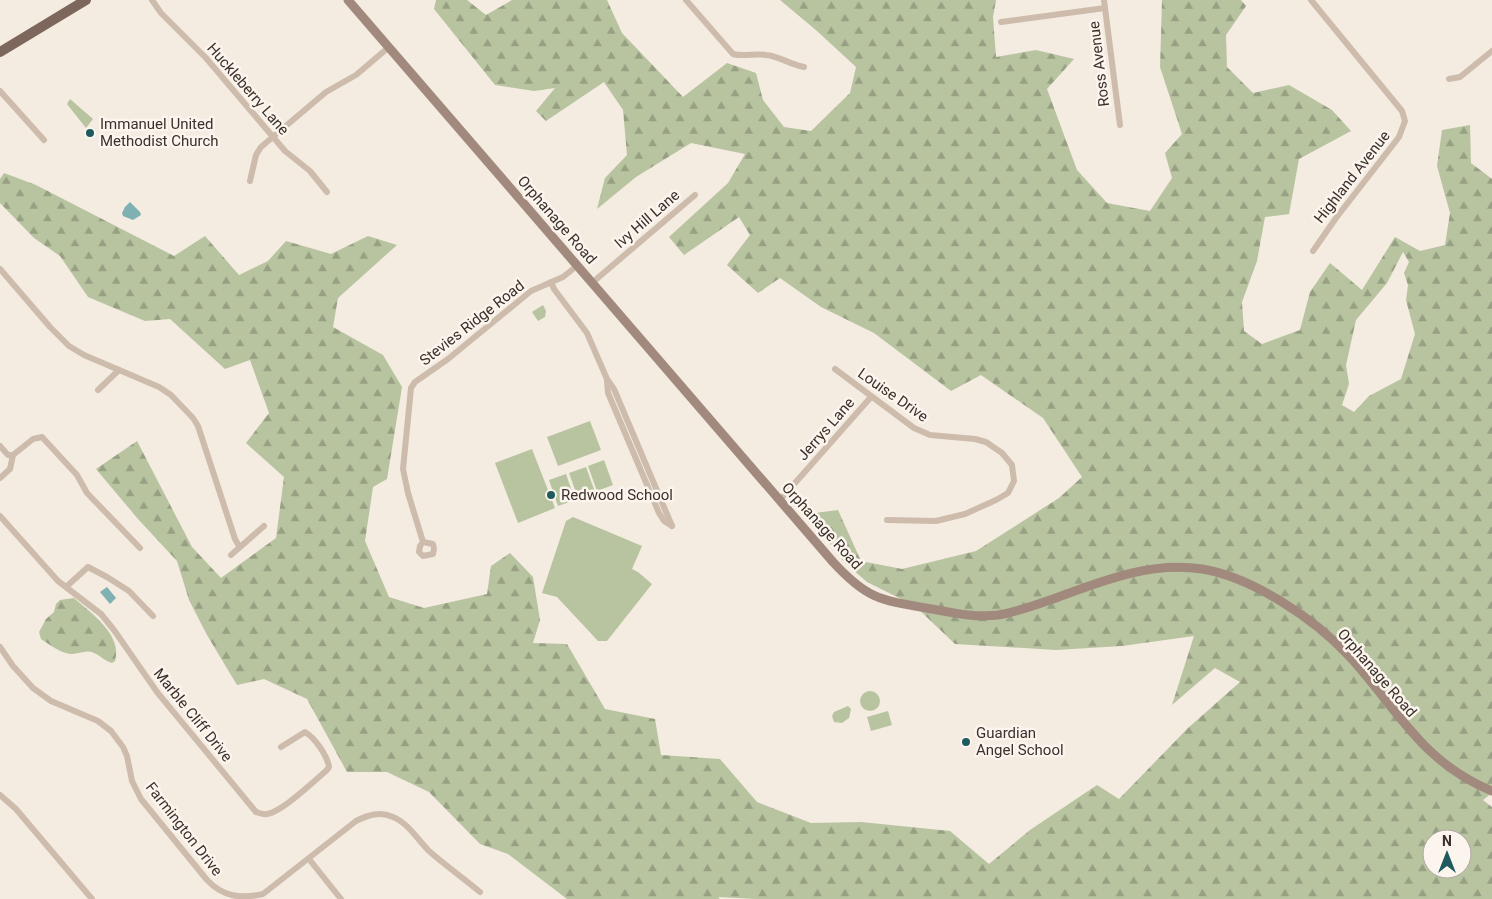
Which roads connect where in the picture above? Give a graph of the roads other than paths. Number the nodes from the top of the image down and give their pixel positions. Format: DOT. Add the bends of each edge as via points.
graph roads {
  1 [pos="86,0"];
  2 [pos="152,0"];
  3 [pos="348,0"];
  4 [pos="686,0"];
  5 [pos="1104,0"];
  6 [pos="1311,0"];
  7 [pos="1105,8"];
  8 [pos="1001,22"];
  9 [pos="388,47"];
  10 [pos="1492,51"];
  11 [pos="0,52"];
  12 [pos="804,67"];
  13 [pos="1449,79"];
  14 [pos="0,91"];
  15 [pos="1120,125"];
  16 [pos="272,136"];
  17 [pos="44,140"];
  18 [pos="250,181"];
  19 [pos="327,192"];
  20 [pos="695,195"];
  21 [pos="1313,251"];
  22 [pos="578,265"];
  23 [pos="0,269"];
  24 [pos="551,282"];
  25 [pos="593,282"];
  26 [pos="835,369"];
  27 [pos="120,370"];
  28 [pos="607,380"];
  29 [pos="98,390"];
  30 [pos="870,397"];
  31 [pos="0,446"];
  32 [pos="13,455"];
  33 [pos="0,478"];
  34 [pos="780,500"];
  35 [pos="0,516"];
  36 [pos="887,520"];
  37 [pos="264,526"];
  38 [pos="423,542"];
  39 [pos="239,546"];
  40 [pos="140,548"];
  41 [pos="231,555"];
  42 [pos="66,587"];
  43 [pos="153,616"];
  44 [pos="0,647"];
  45 [pos="281,748"];
  46 [pos="1492,791"];
  47 [pos="0,795"];
  48 [pos="309,859"];
  49 [pos="480,892"];
  50 [pos="249,898"];
  51 [pos="92,899"];
  52 [pos="341,899"];
  1 -- 11 [label="main road"];
  2 -- 16 [label="street, Huckleberry Lane"];
  3 -- 9 [label="main road, Orphanage Road"];
  4 -- 12 [label="street" via="733,54 768,55"];
  5 -- 7 [label="street, Ross Avenue"];
  6 -- 21 [label="street, Highland Avenue" via="1402,110 1406,121 1399,137"];
  7 -- 8 [label="street"];
  7 -- 15 [label="street, Ross Avenue"];
  9 -- 16 [label="street" via="356,75 326,92"];
  9 -- 22 [label="main road, Orphanage Road"];
  10 -- 13 [label="street" via="1460,77"];
  14 -- 17 [label="street"];
  16 -- 18 [label="street" via="258,151"];
  16 -- 19 [label="street, Huckleberry Lane" via="292,158 310,171"];
  20 -- 25 [label="street, Ivy Hill Lane"];
  22 -- 24 [label="street, Stevies Ridge Road"];
  22 -- 25 [label="main road, Orphanage Road"];
  23 -- 27 [label="street" via="69,346"];
  24 -- 28 [label="street" via="588,333"];
  24 -- 38 [label="street, Stevies Ridge Road" via="531,291 410,388 404,469 406,488"];
  25 -- 34 [label="main road, Orphanage Road"];
  26 -- 30 [label="street, Louise Drive"];
  27 -- 29 [label="street"];
  27 -- 39 [label="street" via="159,387 193,418"];
  28 -- 28 [label="street" via="608,393 659,513 672,526"];
  30 -- 34 [label="street, Jerrys Lane"];
  30 -- 36 [label="street, Louise Drive" via="922,432 986,442 1009,460 1014,470 1014,481 1008,493 965,514 936,521"];
  31 -- 32 [label="street" via="8,455"];
  32 -- 33 [label="street" via="10,469"];
  32 -- 40 [label="street" via="33,439 42,437 77,475 87,493"];
  34 -- 46 [label="main road, Orphanage Road" via="847,578 888,602 985,616 1023,610 1113,577 1150,568 1188,567 1236,578 1283,604 1327,635 1349,656 1430,752 1466,779"];
  35 -- 42 [label="street, Marble Cliff Drive"];
  37 -- 39 [label="street"];
  39 -- 41 [label="street"];
  42 -- 43 [label="street" via="88,567 129,591"];
  42 -- 45 [label="street, Marble Cliff Drive" via="101,614 163,700 256,812 272,813 285,805 329,767 325,755 305,732"];
  44 -- 50 [label="street, Farmington Drive" via="33,688 51,701 98,721 110,731 125,751 132,780 141,799 165,830 214,887 233,897"];
  47 -- 51 [label="street" via="16,809"];
  48 -- 49 [label="street, Farmington Drive" via="356,821 372,814 386,814 403,823 431,853"];
  48 -- 50 [label="street, Farmington Drive" via="269,890"];
  48 -- 52 [label="street"];
}
